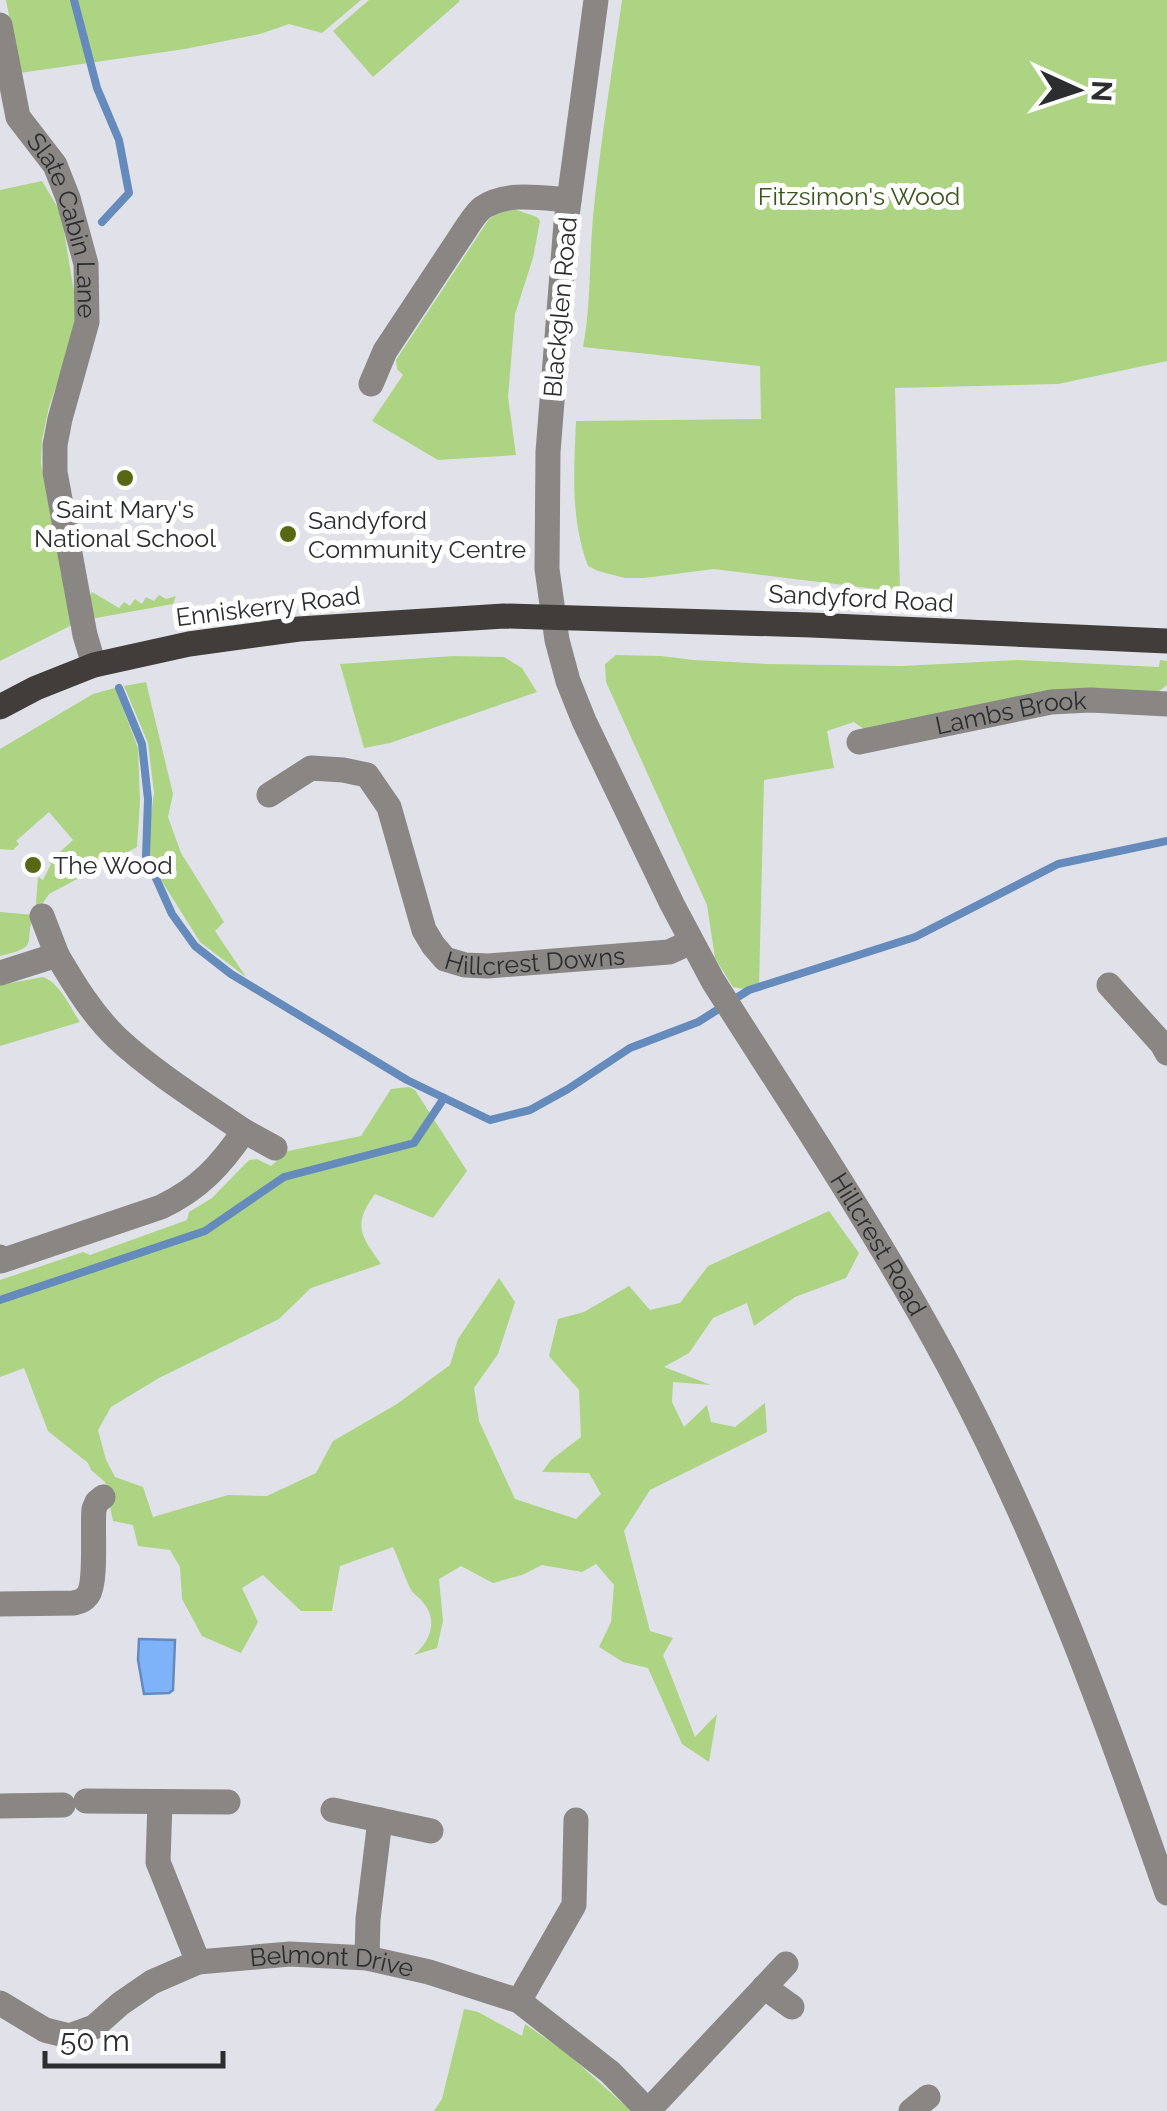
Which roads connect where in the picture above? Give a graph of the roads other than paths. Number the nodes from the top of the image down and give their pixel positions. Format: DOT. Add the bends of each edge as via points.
graph roads {
  1 [pos="596,0"];
  2 [pos="0,25"];
  3 [pos="570,200"];
  4 [pos="371,384"];
  5 [pos="553,616"];
  6 [pos="1167,641"];
  7 [pos="94,665"];
  8 [pos="1167,704"];
  9 [pos="0,707"];
  10 [pos="859,742"];
  11 [pos="269,795"];
  12 [pos="42,916"];
  13 [pos="691,942"];
  14 [pos="56,955"];
  15 [pos="0,973"];
  16 [pos="1109,985"];
  17 [pos="1167,1053"];
  18 [pos="244,1130"];
  19 [pos="275,1148"];
  20 [pos="0,1260"];
  21 [pos="103,1498"];
  22 [pos="0,1604"];
  23 [pos="160,1802"];
  24 [pos="228,1802"];
  25 [pos="0,1806"];
  26 [pos="333,1810"];
  27 [pos="380,1820"];
  28 [pos="576,1820"];
  29 [pos="431,1831"];
  30 [pos="1167,1893"];
  31 [pos="367,1958"];
  32 [pos="198,1962"];
  33 [pos="786,1964"];
  34 [pos="764,1987"];
  35 [pos="520,2001"];
  36 [pos="0,2003"];
  37 [pos="792,2007"];
  38 [pos="648,2111"];
  1 -- 3 [label="street, Blackglen Road"];
  2 -- 7 [label="street, Slate Cabin Lane" via="18,116 55,165 86,264 88,322 60,419 55,472"];
  3 -- 4 [label="street" via="502,199 480,210 385,351"];
  3 -- 5 [label="street, Blackglen Road" via="548,452"];
  5 -- 6 [label="main road, Sandyford Road"];
  5 -- 7 [label="main road, Enniskerry Road" via="299,628"];
  5 -- 13 [label="street, Hillcrest Road" via="562,665 584,721"];
  7 -- 9 [label="main road, Enniskerry Road"];
  8 -- 10 [label="street, Lambs Brook" via="1051,702"];
  11 -- 13 [label="street, Hillcrest Downs" via="311,768 367,775 389,807 424,930 445,959 488,966 669,952"];
  12 -- 14 [label="street"];
  13 -- 30 [label="street, Hillcrest Road" via="962,1391 1062,1614"];
  14 -- 15 [label="street"];
  14 -- 18 [label="street" via="118,1039"];
  16 -- 17 [label="street"];
  18 -- 19 [label="street"];
  18 -- 20 [label="street" via="207,1178 177,1199"];
  21 -- 22 [label="street" via="94,1510 93,1579 84,1600"];
  23 -- 24 [label="street"];
  23 -- 25 [label="street"];
  23 -- 32 [label="street" via="158,1862"];
  26 -- 27 [label="street"];
  27 -- 29 [label="street"];
  27 -- 31 [label="street"];
  28 -- 35 [label="street" via="574,1905"];
  31 -- 32 [label="street, Belmont Drive" via="290,1954"];
  31 -- 35 [label="street, Belmont Drive"];
  32 -- 36 [label="street, Belmont Drive" via="152,1982 94,2028 69,2036"];
  33 -- 34 [label="street"];
  34 -- 37 [label="street"];
  34 -- 38 [label="street"];
  35 -- 38 [label="street, Belmont Drive"];
}
